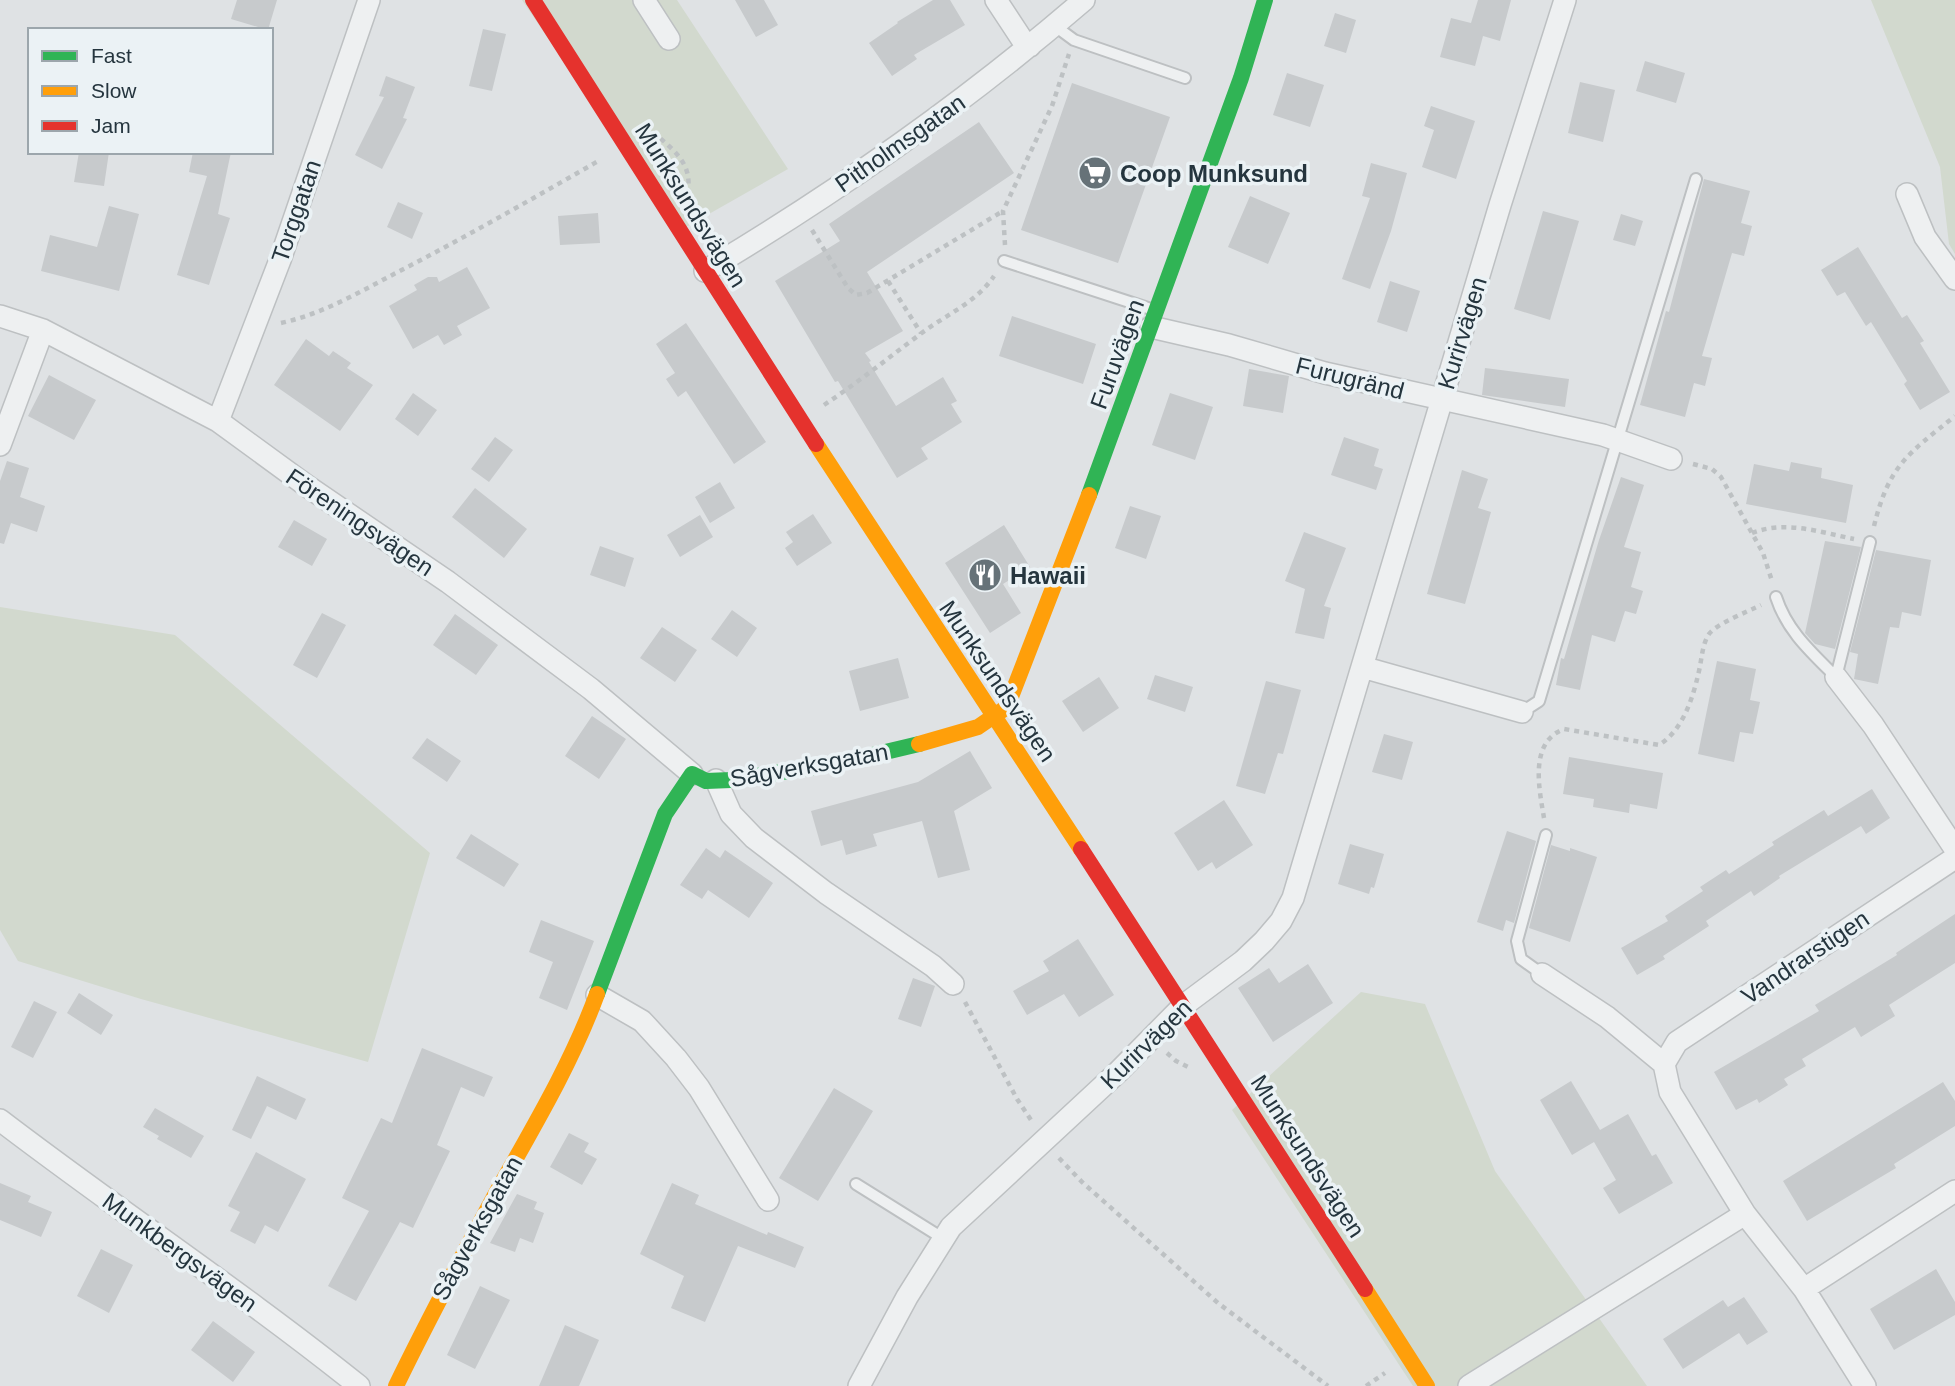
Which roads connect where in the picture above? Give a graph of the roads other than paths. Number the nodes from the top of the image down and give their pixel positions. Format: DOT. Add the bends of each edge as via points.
graph roads {
  1 [pos="369,0"];
  2 [pos="533,0"];
  3 [pos="644,0"];
  4 [pos="996,0"];
  5 [pos="1084,0"];
  6 [pos="1265,0"];
  7 [pos="1565,0"];
  8 [pos="1055,26"];
  9 [pos="669,39"];
  10 [pos="1030,46"];
  11 [pos="1185,78"];
  12 [pos="1696,179"];
  13 [pos="1907,194"];
  14 [pos="1004,261"];
  15 [pos="705,271"];
  16 [pos="1955,279"];
  17 [pos="0,316"];
  18 [pos="1154,319"];
  19 [pos="43,330"];
  20 [pos="1442,401"];
  21 [pos="218,421"];
  22 [pos="1617,440"];
  23 [pos="0,445"];
  24 [pos="1671,459"];
  25 [pos="1870,542"];
  26 [pos="1776,597"];
  27 [pos="1362,667"];
  28 [pos="1836,677"];
  29 [pos="1522,712"];
  30 [pos="996,716"];
  31 [pos="692,774"];
  32 [pos="716,780"];
  33 [pos="1546,835"];
  34 [pos="1955,849"];
  35 [pos="1955,858"];
  36 [pos="1542,974"];
  37 [pos="953,984"];
  38 [pos="597,995"];
  39 [pos="1184,1005"];
  40 [pos="1664,1064"];
  41 [pos="0,1120"];
  42 [pos="856,1184"];
  43 [pos="1955,1191"];
  44 [pos="768,1200"];
  45 [pos="1745,1214"];
  46 [pos="944,1239"];
  47 [pos="1804,1289"];
  48 [pos="359,1386"];
  49 [pos="396,1386"];
  50 [pos="859,1386"];
  51 [pos="1427,1386"];
  52 [pos="1469,1386"];
  53 [pos="1865,1386"];
  1 -- 21 [label="street, Torggatan" via="280,260"];
  2 -- 15 [label="street, Munksundsvägen"];
  3 -- 9 [label="street"];
  4 -- 10 [label="street"];
  5 -- 8 [label="street, Pitholmsgatan"];
  6 -- 18 [label="street, Furuvägen"];
  7 -- 20 [label="street, Kurirvägen"];
  8 -- 10 [label="street, Pitholmsgatan"];
  8 -- 11 [label="lane" via="1074,40"];
  10 -- 15 [label="street, Pitholmsgatan" via="914,135"];
  12 -- 22 [label="lane"];
  13 -- 16 [label="street" via="1925,237"];
  14 -- 18 [label="lane" via="1098,289"];
  15 -- 30 [label="street, Munksundsvägen"];
  17 -- 19 [label="street, Föreningsvägen"];
  18 -- 20 [label="street, Furugränd" via="1325,373"];
  18 -- 30 [label="street, Furuvägen" via="1014,692"];
  19 -- 21 [label="street, Föreningsvägen"];
  19 -- 23 [label="street"];
  20 -- 22 [label="street, Furugränd"];
  20 -- 27 [label="street, Kurirvägen"];
  21 -- 31 [label="street, Föreningsvägen" via="591,688"];
  22 -- 24 [label="street, Furugränd"];
  22 -- 29 [label="lane" via="1539,701"];
  25 -- 28 [label="lane"];
  26 -- 28 [label="lane" via="1787,624"];
  27 -- 29 [label="street"];
  27 -- 39 [label="street, Kurirvägen" via="1293,898 1281,921 1242,961"];
  28 -- 34 [label="street"];
  30 -- 32 [label="street, Sågverksgatan" via="963,733 894,751"];
  30 -- 39 [label="street, Munksundsvägen"];
  31 -- 32 [label="street, Sågverksgatan"];
  31 -- 38 [label="street, Sågverksgatan" via="665,814"];
  32 -- 37 [label="street" via="731,814 754,838"];
  33 -- 36 [label="lane" via="1517,941 1521,959"];
  35 -- 40 [label="street, Vandrarstigen" via="1677,1042"];
  36 -- 40 [label="street" via="1607,1017"];
  38 -- 44 [label="street" via="642,1021 676,1058"];
  38 -- 49 [label="street, Sågverksgatan" via="537,1121 441,1293"];
  39 -- 46 [label="street, Kurirvägen" via="951,1227"];
  39 -- 51 [label="street, Munksundsvägen"];
  40 -- 45 [label="street" via="1670,1092"];
  41 -- 48 [label="street, Munkbergsvägen"];
  42 -- 46 [label="lane"];
  43 -- 47 [label="street"];
  45 -- 47 [label="street"];
  45 -- 52 [label="street"];
  46 -- 50 [label="street, Kurirvägen"];
  47 -- 53 [label="street"];
}
